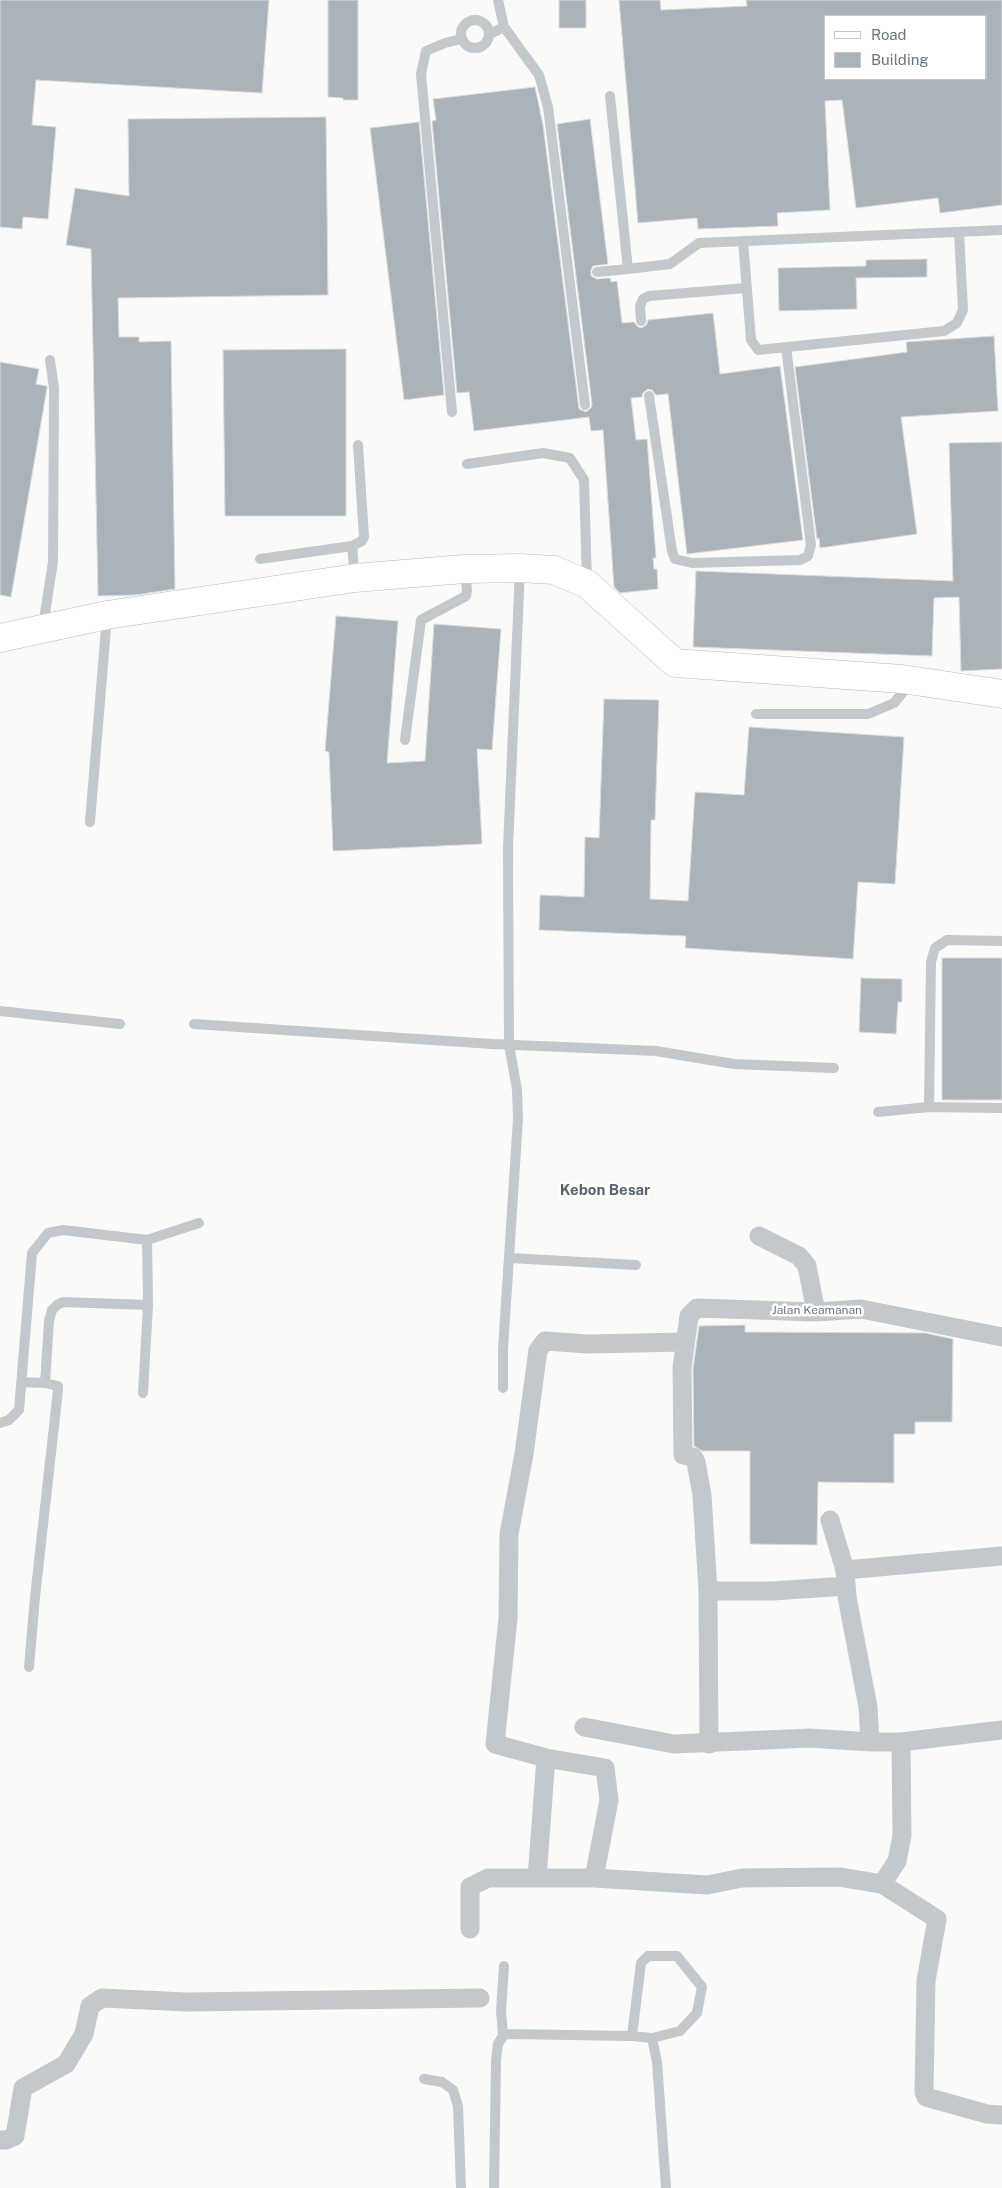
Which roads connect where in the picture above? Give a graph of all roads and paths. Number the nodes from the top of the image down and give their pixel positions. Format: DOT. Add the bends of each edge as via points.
graph roads {
  1 [pos="498,0"];
  2 [pos="504,27"];
  3 [pos="490,34"];
  4 [pos="461,39"];
  5 [pos="610,96"];
  6 [pos="1002,230"];
  7 [pos="959,232"];
  8 [pos="743,242"];
  9 [pos="628,269"];
  10 [pos="597,272"];
  11 [pos="746,288"];
  12 [pos="641,321"];
  13 [pos="786,347"];
  14 [pos="50,360"];
  15 [pos="649,396"];
  16 [pos="584,405"];
  17 [pos="452,412"];
  18 [pos="358,445"];
  19 [pos="467,464"];
  20 [pos="352,546"];
  21 [pos="260,559"];
  22 [pos="520,568"];
  23 [pos="464,569"];
  24 [pos="355,578"];
  25 [pos="587,584"];
  26 [pos="107,615"];
  27 [pos="42,630"];
  28 [pos="0,638"];
  29 [pos="902,679"];
  30 [pos="1002,694"];
  31 [pos="756,714"];
  32 [pos="405,740"];
  33 [pos="90,822"];
  34 [pos="1002,941"];
  35 [pos="0,1011"];
  36 [pos="120,1024"];
  37 [pos="194,1024"];
  38 [pos="509,1044"];
  39 [pos="834,1068"];
  40 [pos="929,1107"];
  41 [pos="1002,1108"];
  42 [pos="878,1112"];
  43 [pos="199,1223"];
  44 [pos="759,1236"];
  45 [pos="147,1240"];
  46 [pos="510,1258"];
  47 [pos="636,1265"];
  48 [pos="148,1305"];
  49 [pos="816,1312"];
  50 [pos="1002,1337"];
  51 [pos="685,1342"];
  52 [pos="21,1382"];
  53 [pos="45,1383"];
  54 [pos="503,1388"];
  55 [pos="143,1393"];
  56 [pos="0,1423"];
  57 [pos="830,1520"];
  58 [pos="1002,1556"];
  59 [pos="846,1578"];
  60 [pos="708,1591"];
  61 [pos="30,1667"];
  62 [pos="584,1727"];
  63 [pos="1002,1730"];
  64 [pos="870,1742"];
  65 [pos="901,1742"];
  66 [pos="709,1744"];
  67 [pos="546,1758"];
  68 [pos="537,1877"];
  69 [pos="594,1878"];
  70 [pos="882,1884"];
  71 [pos="470,1929"];
  72 [pos="504,1966"];
  73 [pos="480,1998"];
  74 [pos="504,2036"];
  75 [pos="632,2036"];
  76 [pos="652,2038"];
  77 [pos="424,2080"];
  78 [pos="1002,2115"];
  79 [pos="0,2140"];
  80 [pos="461,2188"];
  81 [pos="494,2188"];
  82 [pos="666,2188"];
  1 -- 2 [label="lane"];
  2 -- 3 [label="lane"];
  2 -- 16 [label="lane" via="539,75 548,107"];
  3 -- 4 [label="lane" via="486,44 478,49 468,47"];
  3 -- 4 [label="lane" via="484,23 472,20 462,27"];
  4 -- 17 [label="lane" via="426,51 421,74"];
  5 -- 9 [label="lane"];
  6 -- 7 [label="lane"];
  7 -- 8 [label="lane"];
  7 -- 13 [label="lane" via="963,310 957,324 944,331"];
  8 -- 9 [label="lane" via="699,243 670,264"];
  8 -- 11 [label="lane"];
  9 -- 10 [label="lane"];
  11 -- 12 [label="lane" via="649,296 640,306"];
  11 -- 13 [label="lane" via="751,340 758,350"];
  13 -- 15 [label="lane" via="811,545 808,556 800,560 692,564 675,559"];
  14 -- 27 [label="lane" via="54,388 53,562"];
  18 -- 20 [label="lane" via="364,537"];
  19 -- 25 [label="lane" via="543,453 570,458 584,480"];
  20 -- 21 [label="lane"];
  20 -- 24 [label="lane"];
  22 -- 23 [label="street"];
  22 -- 25 [label="street" via="554,570"];
  22 -- 38 [label="lane" via="508,848"];
  23 -- 24 [label="street"];
  23 -- 32 [label="lane" via="466,596 421,620"];
  24 -- 26 [label="street"];
  25 -- 29 [label="street" via="674,663"];
  26 -- 27 [label="street"];
  26 -- 33 [label="lane"];
  27 -- 28 [label="street"];
  29 -- 30 [label="street"];
  29 -- 31 [label="lane" via="902,692 894,703 868,714"];
  34 -- 40 [label="lane" via="947,940 935,948 931,962"];
  35 -- 36 [label="lane"];
  37 -- 38 [label="lane"];
  38 -- 39 [label="lane" via="656,1050 734,1064"];
  38 -- 46 [label="lane" via="518,1119"];
  40 -- 41 [label="lane"];
  40 -- 42 [label="lane"];
  43 -- 45 [label="lane"];
  44 -- 49 [label="street" via="799,1256 807,1266"];
  45 -- 48 [label="lane"];
  45 -- 52 [label="lane" via="63,1230 48,1233 38,1243 32,1254"];
  46 -- 47 [label="lane"];
  46 -- 54 [label="lane"];
  48 -- 53 [label="lane" via="63,1302 57,1305 49,1321"];
  48 -- 55 [label="lane"];
  49 -- 50 [label="street, Jalan Keamanan" via="861,1308"];
  49 -- 51 [label="street, Jalan Keamanan" via="697,1308 689,1316"];
  51 -- 60 [label="street, Jalan Keamanan" via="682,1368 683,1455 693,1458 700,1472"];
  51 -- 67 [label="street" via="588,1344 545,1341 538,1350 509,1534 508,1618 495,1744"];
  52 -- 53 [label="lane"];
  52 -- 56 [label="lane" via="19,1410 9,1420"];
  53 -- 61 [label="lane" via="58,1386 58,1390"];
  57 -- 59 [label="street"];
  58 -- 59 [label="street"];
  59 -- 60 [label="street" via="773,1591"];
  59 -- 64 [label="street" via="868,1707"];
  60 -- 66 [label="street"];
  62 -- 66 [label="street" via="674,1744"];
  63 -- 65 [label="street"];
  64 -- 65 [label="street"];
  64 -- 66 [label="street" via="810,1738"];
  65 -- 70 [label="street" via="902,1836 897,1861"];
  67 -- 68 [label="street"];
  67 -- 69 [label="street" via="605,1768 609,1800"];
  68 -- 69 [label="street"];
  68 -- 71 [label="street" via="488,1878 470,1886"];
  69 -- 70 [label="street" via="707,1885 742,1878 838,1877"];
  70 -- 78 [label="street" via="937,1919 926,1981 926,2097"];
  72 -- 74 [label="lane" via="501,2011"];
  73 -- 79 [label="street" via="186,2002 102,1998 90,2006 84,2034 66,2064 23,2088 15,2136"];
  74 -- 75 [label="lane"];
  74 -- 81 [label="lane" via="498,2044 496,2060"];
  75 -- 76 [label="lane"];
  75 -- 76 [label="lane" via="641,1963 648,1956 677,1956 702,1987 697,2013 680,2032"];
  76 -- 82 [label="lane" via="657,2062"];
  77 -- 80 [label="lane" via="442,2082 452,2090 458,2106"];
}
